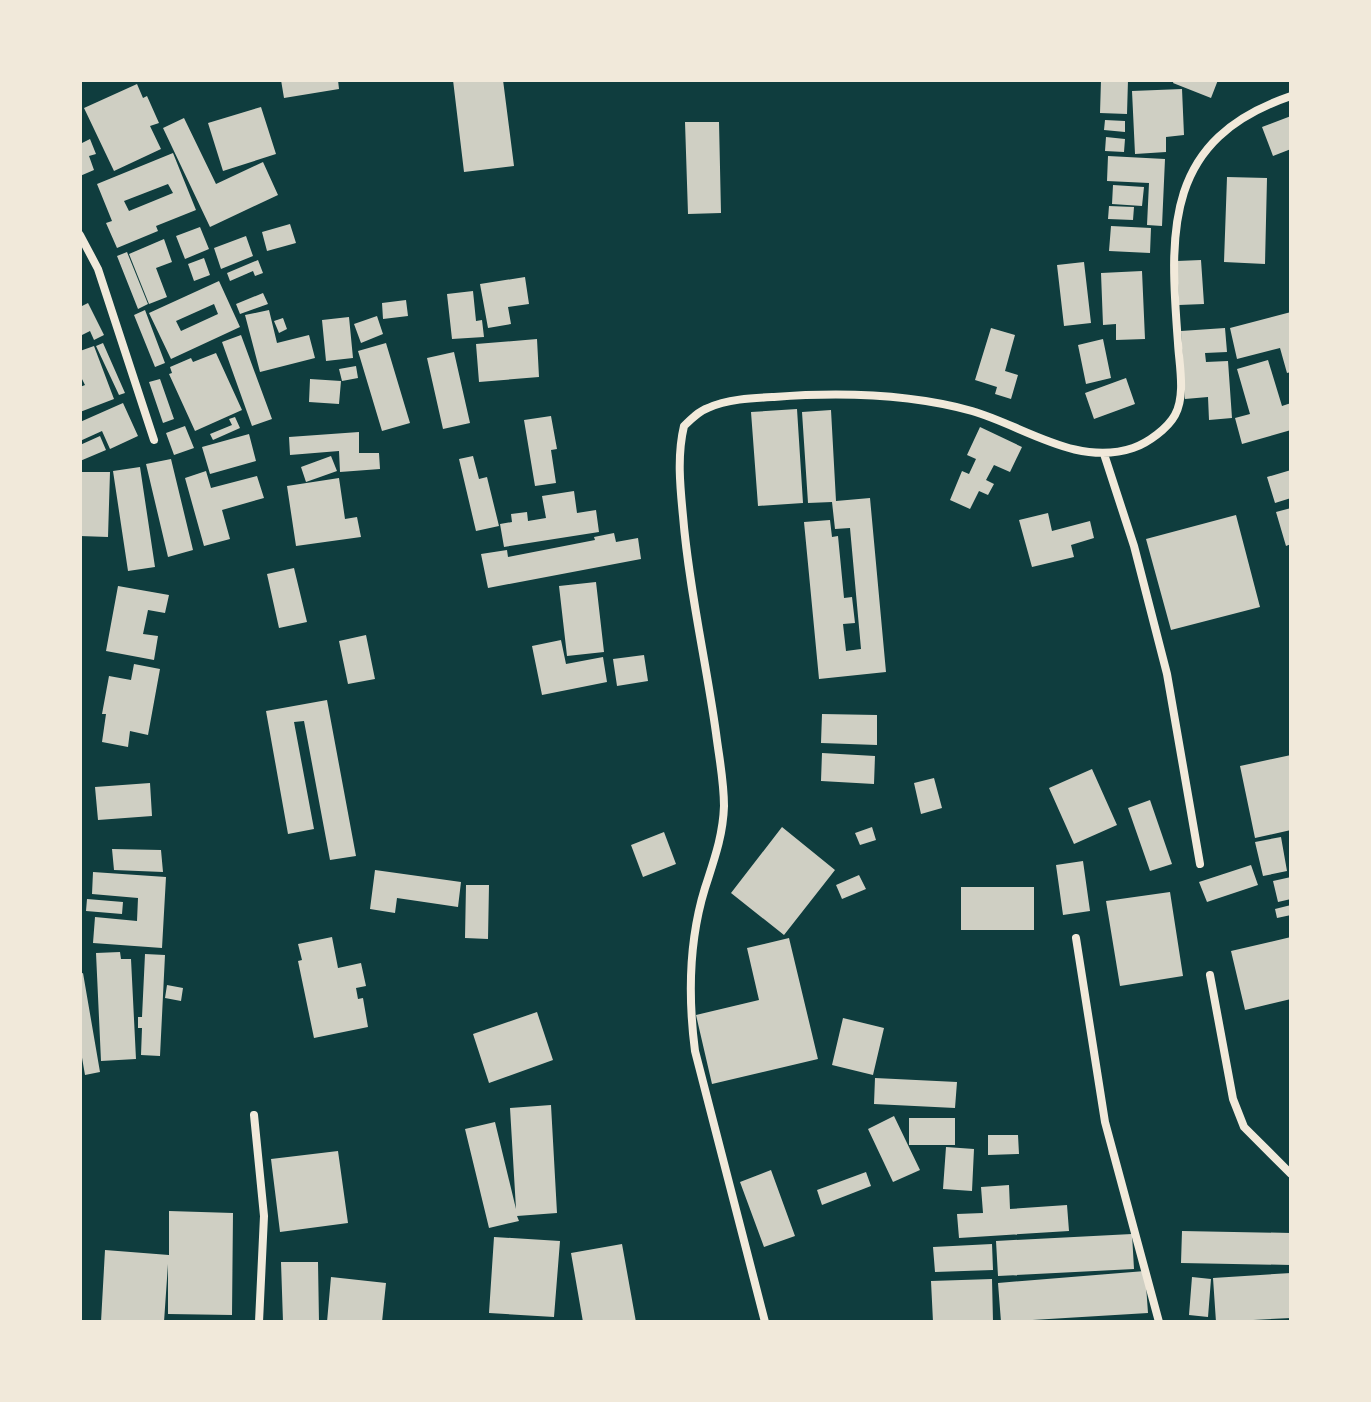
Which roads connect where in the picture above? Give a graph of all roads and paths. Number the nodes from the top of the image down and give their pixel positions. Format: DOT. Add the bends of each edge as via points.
graph roads {
  1 [pos="1291,96"];
  2 [pos="80,235"];
  3 [pos="154,440"];
  4 [pos="1104,454"];
  5 [pos="1200,864"];
  6 [pos="1076,938"];
  7 [pos="1210,975"];
  8 [pos="254,1115"];
  9 [pos="1291,1174"];
  10 [pos="259,1322"];
  11 [pos="765,1322"];
  12 [pos="1159,1322"];
  1 -- 4 [label="street" via="1266,104 1225,129 1193,167 1183,189 1175,251 1180,395 1175,415 1152,438"];
  2 -- 3 [label="street" via="98,269"];
  4 -- 5 [label="street" via="1167,674"];
  4 -- 11 [label="street" via="1083,452 958,408 849,394 752,398 709,407 684,426 680,461 685,543 724,803 722,833 695,943 691,1020"];
  6 -- 12 [label="street" via="1105,1122"];
  7 -- 9 [label="street" via="1238,1113 1244,1127"];
  8 -- 10 [label="street" via="264,1216"];
}
